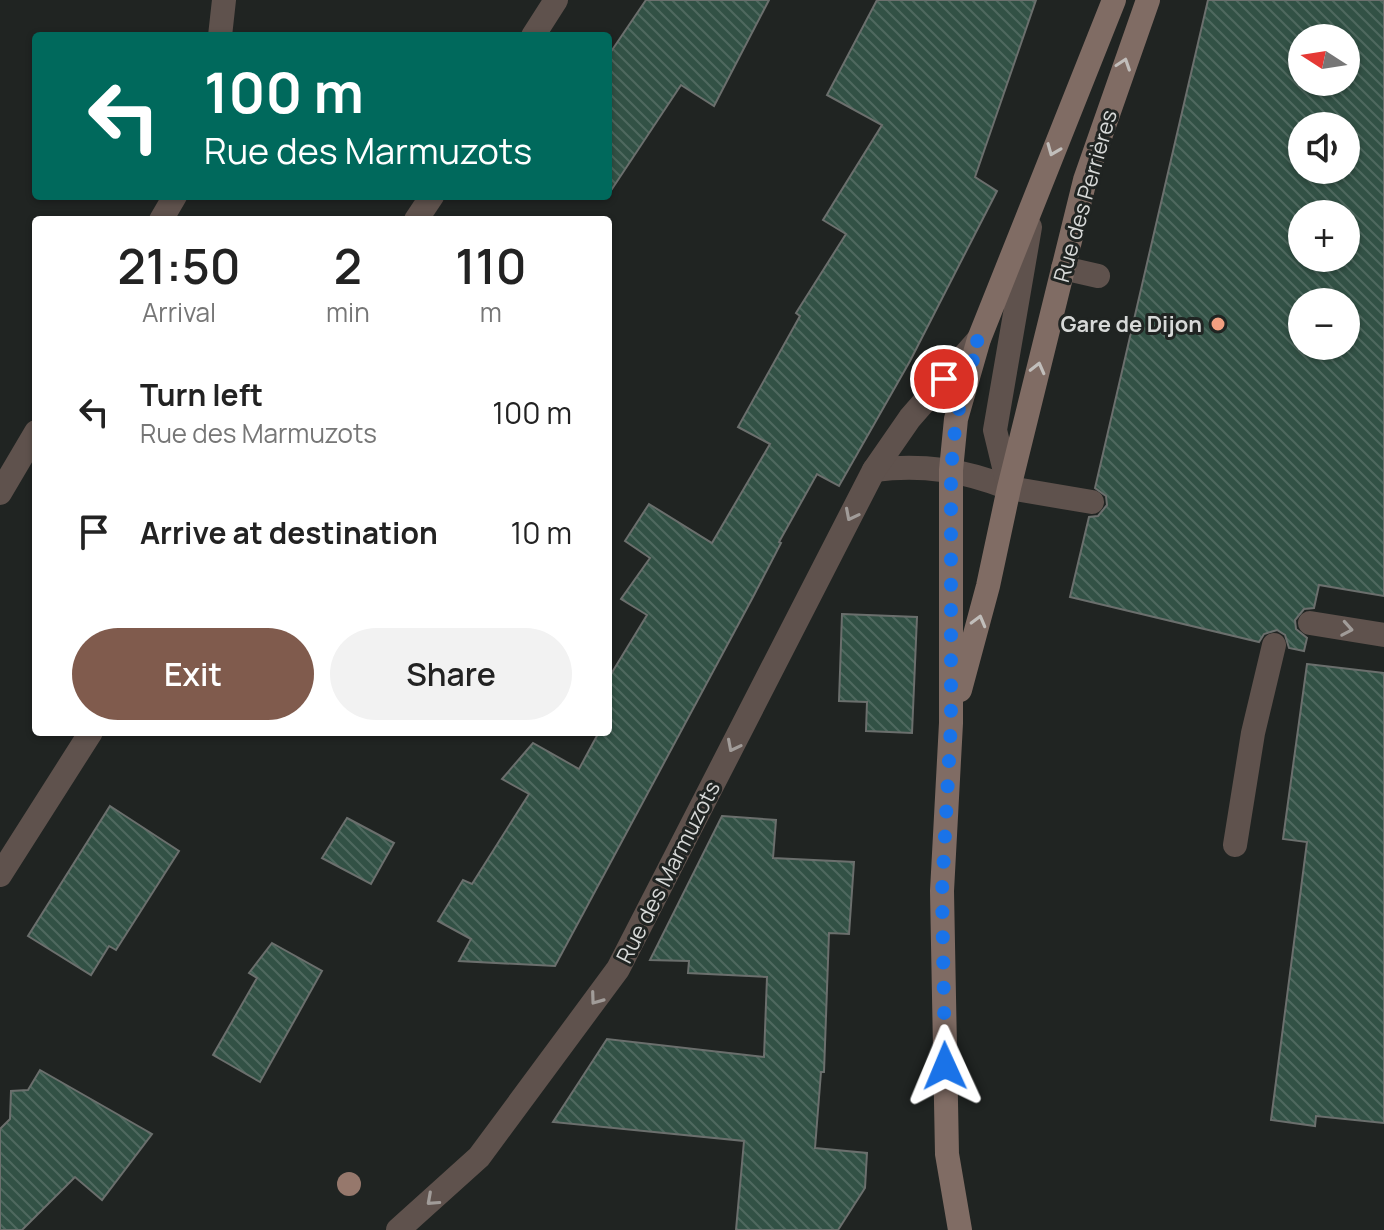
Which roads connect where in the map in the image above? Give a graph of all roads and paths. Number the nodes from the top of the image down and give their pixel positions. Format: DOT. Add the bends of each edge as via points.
graph roads {
  1 [pos="224,0"];
  2 [pos="556,0"];
  3 [pos="1114,0"];
  4 [pos="1148,0"];
  5 [pos="220,32"];
  6 [pos="536,32"];
  7 [pos="1035,196"];
  8 [pos="1063,268"];
  9 [pos="1098,276"];
  10 [pos="979,339"];
  11 [pos="32,439"];
  12 [pos="874,470"];
  13 [pos="951,470"];
  14 [pos="1009,488"];
  15 [pos="0,493"];
  16 [pos="1092,502"];
  17 [pos="1310,623"];
  18 [pos="1384,635"];
  19 [pos="1274,645"];
  20 [pos="951,723"];
  21 [pos="88,736"];
  22 [pos="1235,845"];
  23 [pos="0,875"];
  24 [pos="398,1230"];
  25 [pos="960,1230"];
  1 -- 5 [label="street"];
  2 -- 6 [label="street"];
  3 -- 7 [label="main road, Rue des Perrières, one-way"];
  8 -- 4 [label="main road, Rue des Perrières, one-way" via="1085,180"];
  7 -- 10 [label="main road, Rue des Perrières"];
  7 -- 14 [label="street, Rue des Perrières" via="995,430"];
  8 -- 9 [label="street"];
  14 -- 8 [label="main road, Rue des Perrières, one-way"];
  10 -- 12 [label="street, Rue des Marmuzots" via="910,418"];
  10 -- 13 [label="main road, Rue des Perrières" via="956,419"];
  11 -- 15 [label="street"];
  12 -- 13 [label="street"];
  12 -- 24 [label="street, Rue des Marmuzots, one-way" via="618,969 479,1157"];
  13 -- 14 [label="street"];
  13 -- 20 [label="main road, Rue des Perrières"];
  14 -- 16 [label="street"];
  20 -- 14 [label="main road, Rue des Perrières, one-way"];
  17 -- 18 [label="street, one-way"];
  19 -- 22 [label="street"];
  20 -- 25 [label="main road, Rue des Perrières" via="942,891 946,1123"];
  21 -- 23 [label="street"];
}
